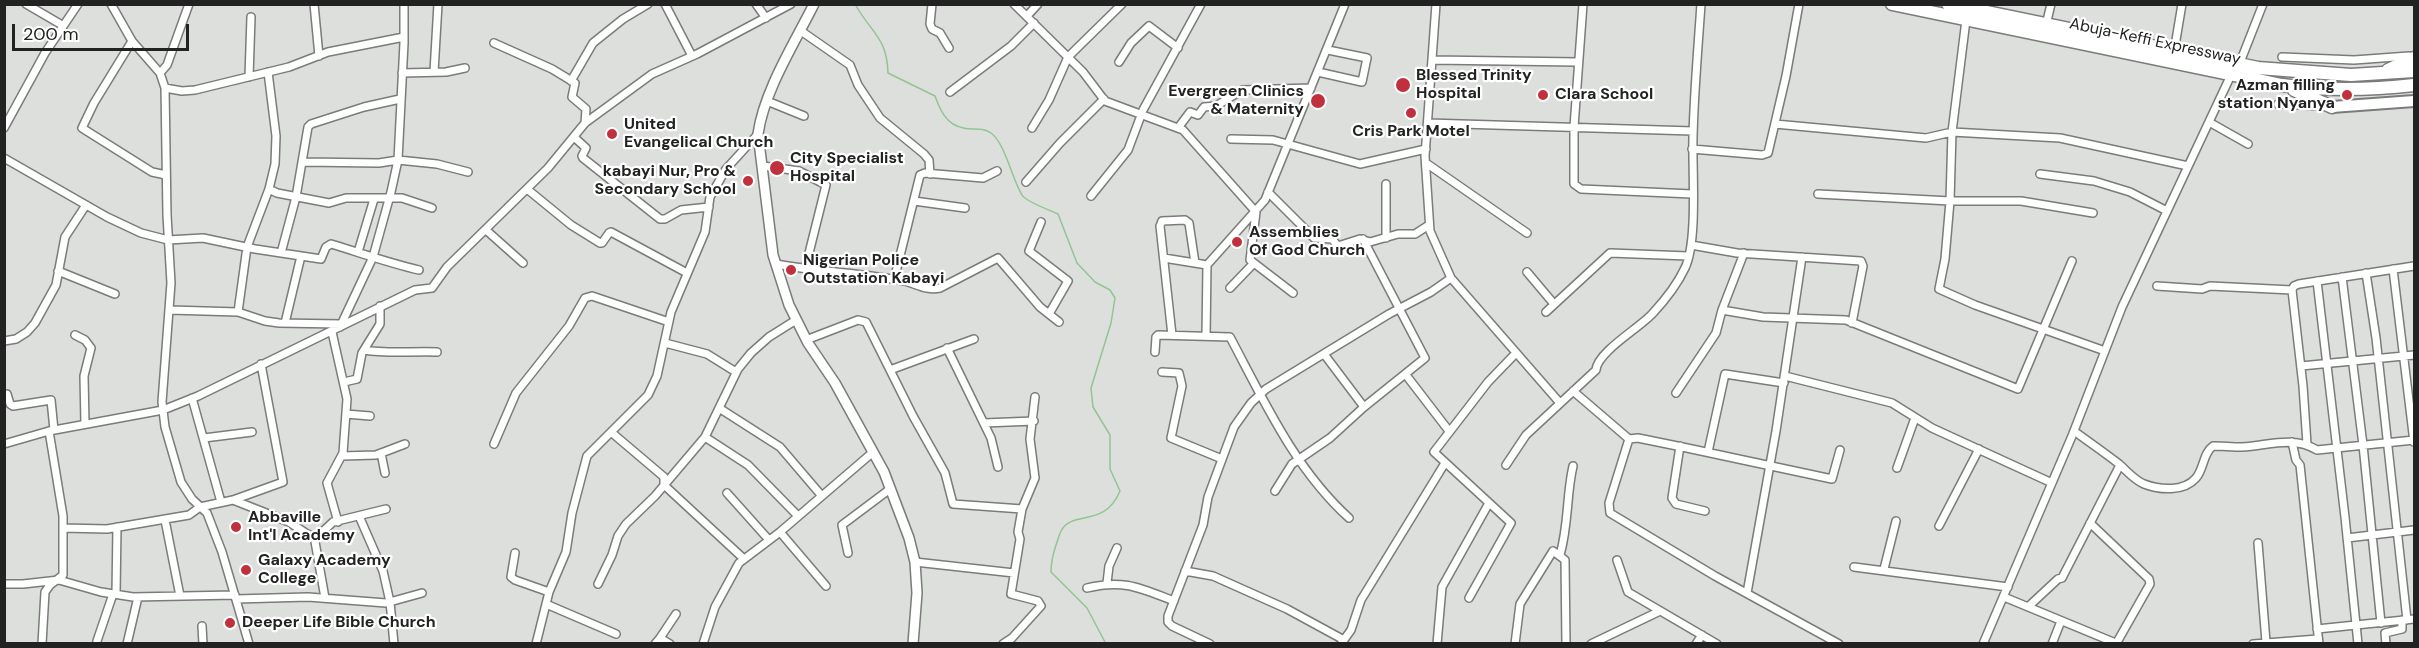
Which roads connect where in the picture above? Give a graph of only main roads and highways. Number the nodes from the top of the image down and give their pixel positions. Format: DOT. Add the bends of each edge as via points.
graph roads {
  1 [pos="1892,4"];
  2 [pos="1948,4"];
  3 [pos="2415,57"];
  4 [pos="2235,70"];
  5 [pos="2415,71"];
  6 [pos="2374,74"];
  7 [pos="2282,85"];
  8 [pos="2415,85"];
  9 [pos="2415,101"];
  10 [pos="2332,107"];
  1 -- 4 [label="highway, Abuja-Keffi Expressway"];
  2 -- 4 [label="highway, Abuja-Keffi Expressway" via="2174,52"];
  3 -- 6 [label="highway"];
  4 -- 6 [label="highway, Abuja-Keffi Expressway"];
  4 -- 7 [label="highway, Abuja-Keffi Expressway"];
  5 -- 6 [label="highway, Abuja-Keffi Expressway"];
  7 -- 8 [label="highway, Abuja-Keffi Expressway" via="2351,90"];
  7 -- 10 [label="highway"];
  9 -- 10 [label="main road"];
}
